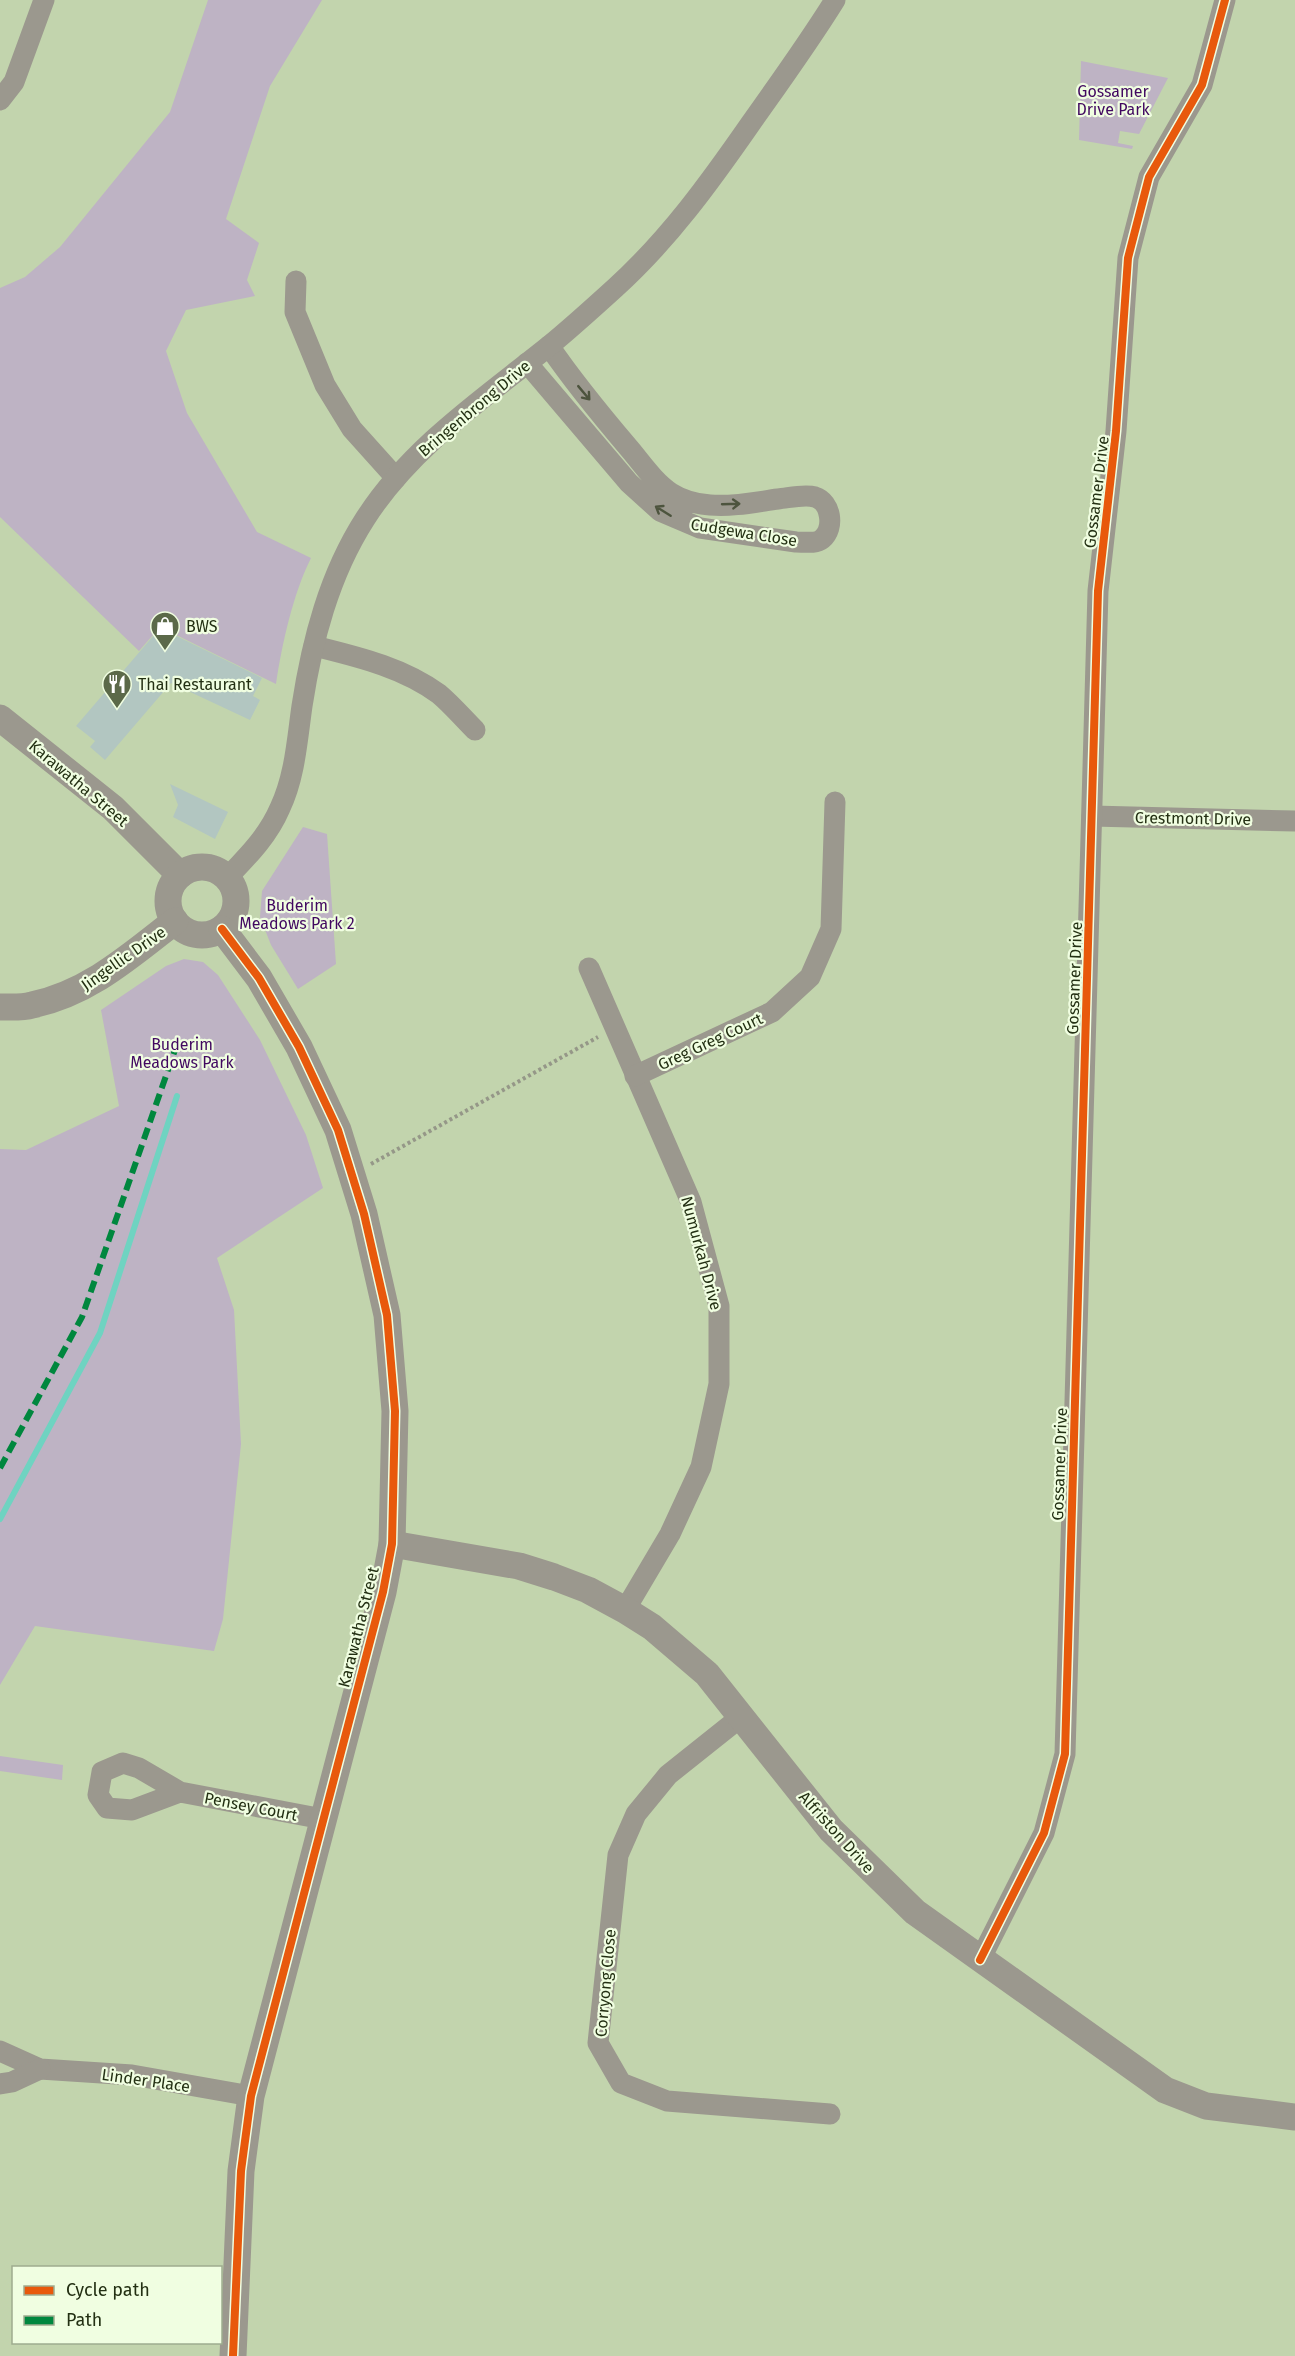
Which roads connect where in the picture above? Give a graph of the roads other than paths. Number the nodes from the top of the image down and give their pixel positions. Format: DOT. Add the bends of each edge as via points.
graph roads {
  1 [pos="44,0"];
  2 [pos="835,0"];
  3 [pos="1225,0"];
  4 [pos="0,100"];
  5 [pos="296,280"];
  6 [pos="549,346"];
  7 [pos="527,363"];
  8 [pos="396,478"];
  9 [pos="314,646"];
  10 [pos="0,718"];
  11 [pos="475,730"];
  12 [pos="835,802"];
  13 [pos="1092,816"];
  14 [pos="1295,821"];
  15 [pos="180,875"];
  16 [pos="227,878"];
  17 [pos="175,921"];
  18 [pos="222,929"];
  19 [pos="590,968"];
  20 [pos="0,1007"];
  21 [pos="635,1076"];
  22 [pos="392,1544"];
  23 [pos="625,1610"];
  24 [pos="742,1716"];
  25 [pos="180,1792"];
  26 [pos="323,1819"];
  27 [pos="980,1960"];
  28 [pos="0,2051"];
  29 [pos="40,2069"];
  30 [pos="0,2084"];
  31 [pos="251,2096"];
  32 [pos="830,2114"];
  33 [pos="1295,2117"];
  34 [pos="233,2356"];
  1 -- 4 [label="street" via="14,82"];
  2 -- 6 [label="street, Bringenbrong Drive" via="698,200 666,239"];
  3 -- 13 [label="street, Gossamer Drive" via="1202,85 1149,177 1128,258 1116,431 1098,591"];
  5 -- 8 [label="street" via="295,312 325,385 352,429"];
  6 -- 7 [label="street, Bringenbrong Drive"];
  6 -- 7 [label="street, Cudgewa Close, one-way" via="570,377 671,493 711,505 816,498 826,506 829,530 822,540 796,542 700,528 660,510 629,483"];
  7 -- 8 [label="street, Bringenbrong Drive" via="428,443"];
  8 -- 9 [label="street, Bringenbrong Drive" via="364,521 342,562"];
  9 -- 11 [label="street" via="384,665 411,677 439,695"];
  9 -- 16 [label="street, Bringenbrong Drive" via="294,770 280,808 258,846"];
  10 -- 15 [label="street, Karawatha Street" via="113,808"];
  12 -- 21 [label="street, Greg Greg Court" via="831,929 810,977 772,1012"];
  13 -- 14 [label="street, Crestmont Drive"];
  13 -- 27 [label="street, Gossamer Drive" via="1065,1754 1044,1833"];
  15 -- 16 [label="street" via="209,868"];
  15 -- 17 [label="street" via="169,892 168,903"];
  16 -- 18 [label="street" via="234,888 235,910"];
  17 -- 18 [label="street" via="192,934 213,934"];
  17 -- 20 [label="street, Jingellic Drive" via="85,987 30,1006"];
  18 -- 22 [label="street, Karawatha Street" via="259,978 299,1047 338,1130 364,1214 389,1336 394,1411"];
  19 -- 21 [label="street, Numurkah Drive"];
  21 -- 23 [label="street, Numurkah Drive" via="691,1202 719,1306 719,1384 701,1467 670,1534"];
  22 -- 23 [label="street, Alfriston Drive" via="519,1566 588,1590"];
  22 -- 26 [label="street, Karawatha Street"];
  23 -- 24 [label="street, Alfriston Drive" via="685,1654"];
  24 -- 27 [label="street, Alfriston Drive" via="852,1852 915,1912"];
  24 -- 32 [label="street, Corryong Close" via="668,1774 636,1814 618,1855 598,2043 621,2083 667,2101"];
  25 -- 26 [label="street, Pensey Court"];
  26 -- 31 [label="street, Karawatha Street"];
  27 -- 33 [label="street, Alfriston Drive" via="1165,2090 1206,2106"];
  28 -- 29 [label="street, Linder Place"];
  29 -- 30 [label="street, Linder Place"];
  29 -- 31 [label="street, Linder Place" via="132,2075"];
  31 -- 34 [label="street, Karawatha Street" via="241,2171"];
}
